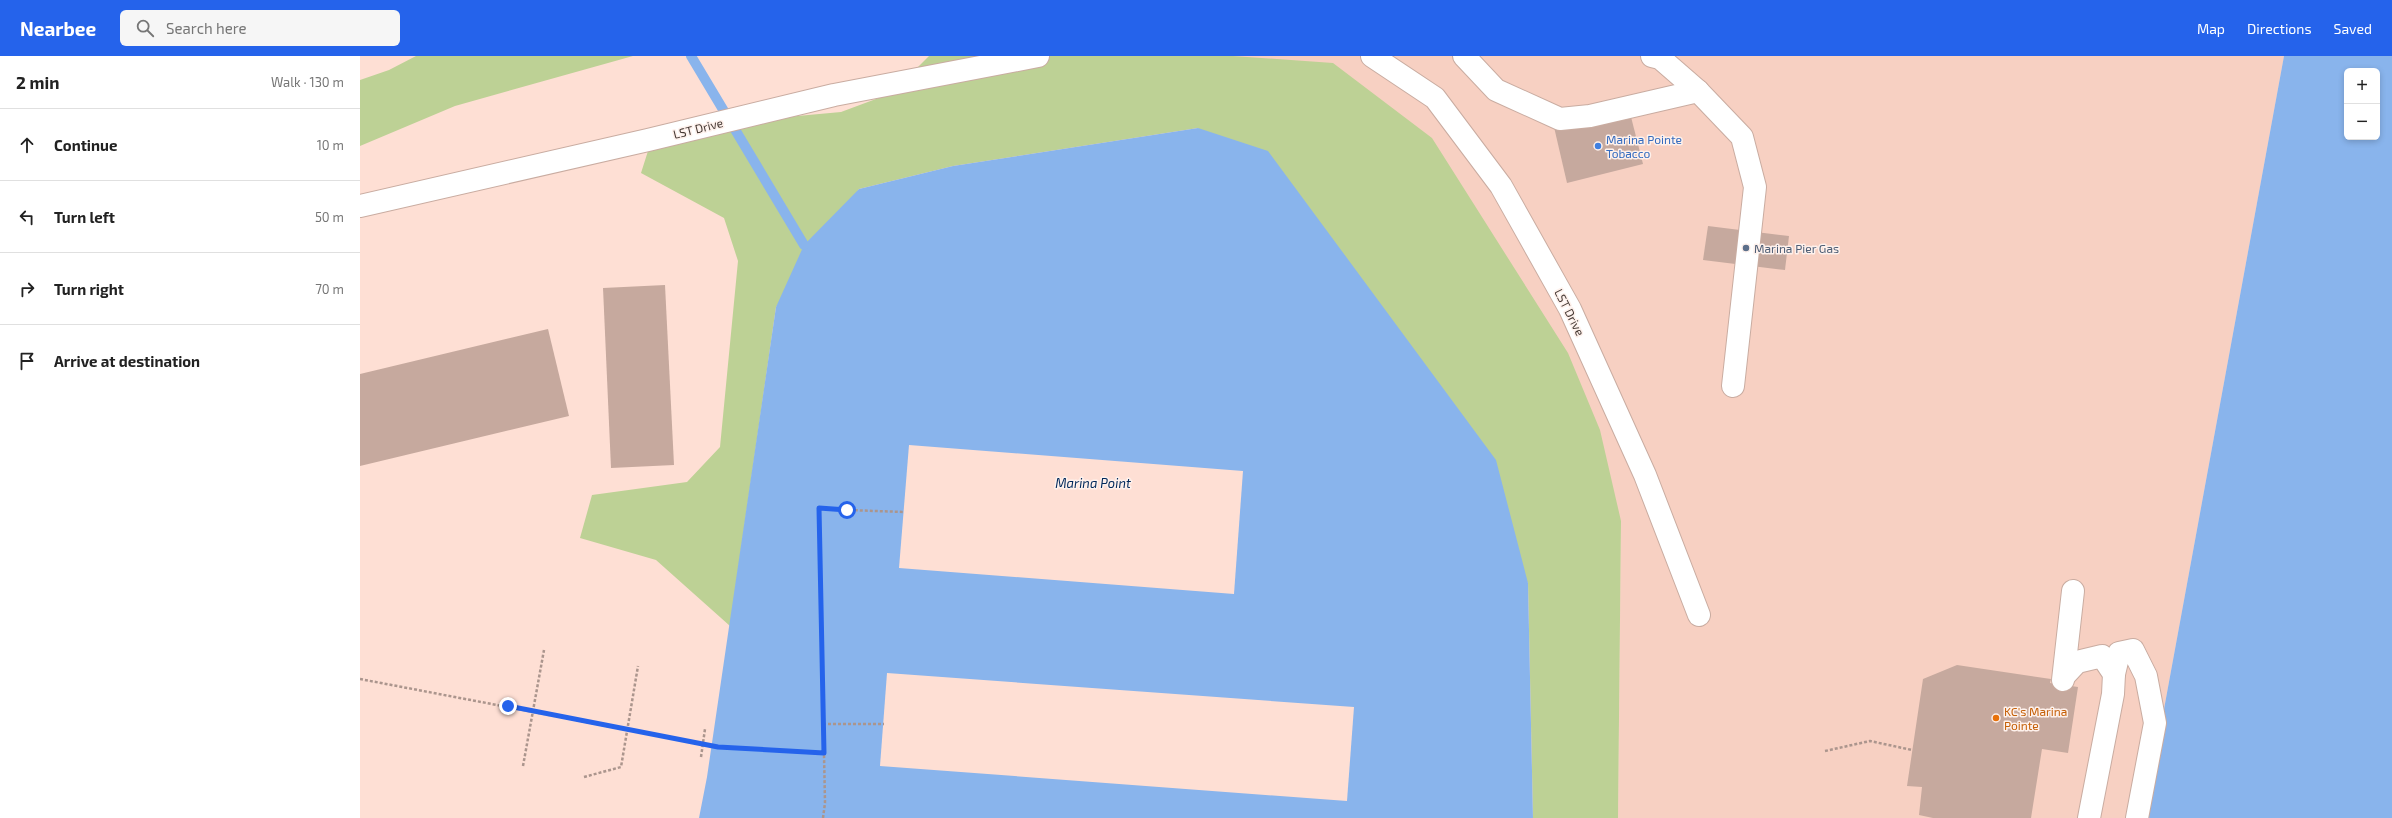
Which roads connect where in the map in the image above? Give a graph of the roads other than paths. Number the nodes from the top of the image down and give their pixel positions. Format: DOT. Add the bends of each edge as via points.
graph roads {
  1 [pos="1038,56"];
  2 [pos="1372,56"];
  3 [pos="1464,56"];
  4 [pos="1652,56"];
  5 [pos="1698,91"];
  6 [pos="360,206"];
  7 [pos="1733,386"];
  8 [pos="2073,591"];
  9 [pos="1699,615"];
  10 [pos="2114,674"];
  11 [pos="2089,818"];
  12 [pos="2137,818"];
  1 -- 6 [label="lane, LST Drive" via="834,95"];
  2 -- 9 [label="lane, LST Drive" via="1436,98 1501,186 1570,309 1645,475"];
  3 -- 5 [label="lane" via="1496,90 1560,119 1590,116"];
  4 -- 5 [label="lane" via="1660,58"];
  5 -- 7 [label="lane" via="1742,137 1754,187"];
  8 -- 10 [label="lane" via="2063,680 2077,662 2102,656"];
  10 -- 11 [label="lane" via="2113,694"];
  10 -- 12 [label="lane" via="2119,653 2133,650 2146,676 2155,723"];
}
